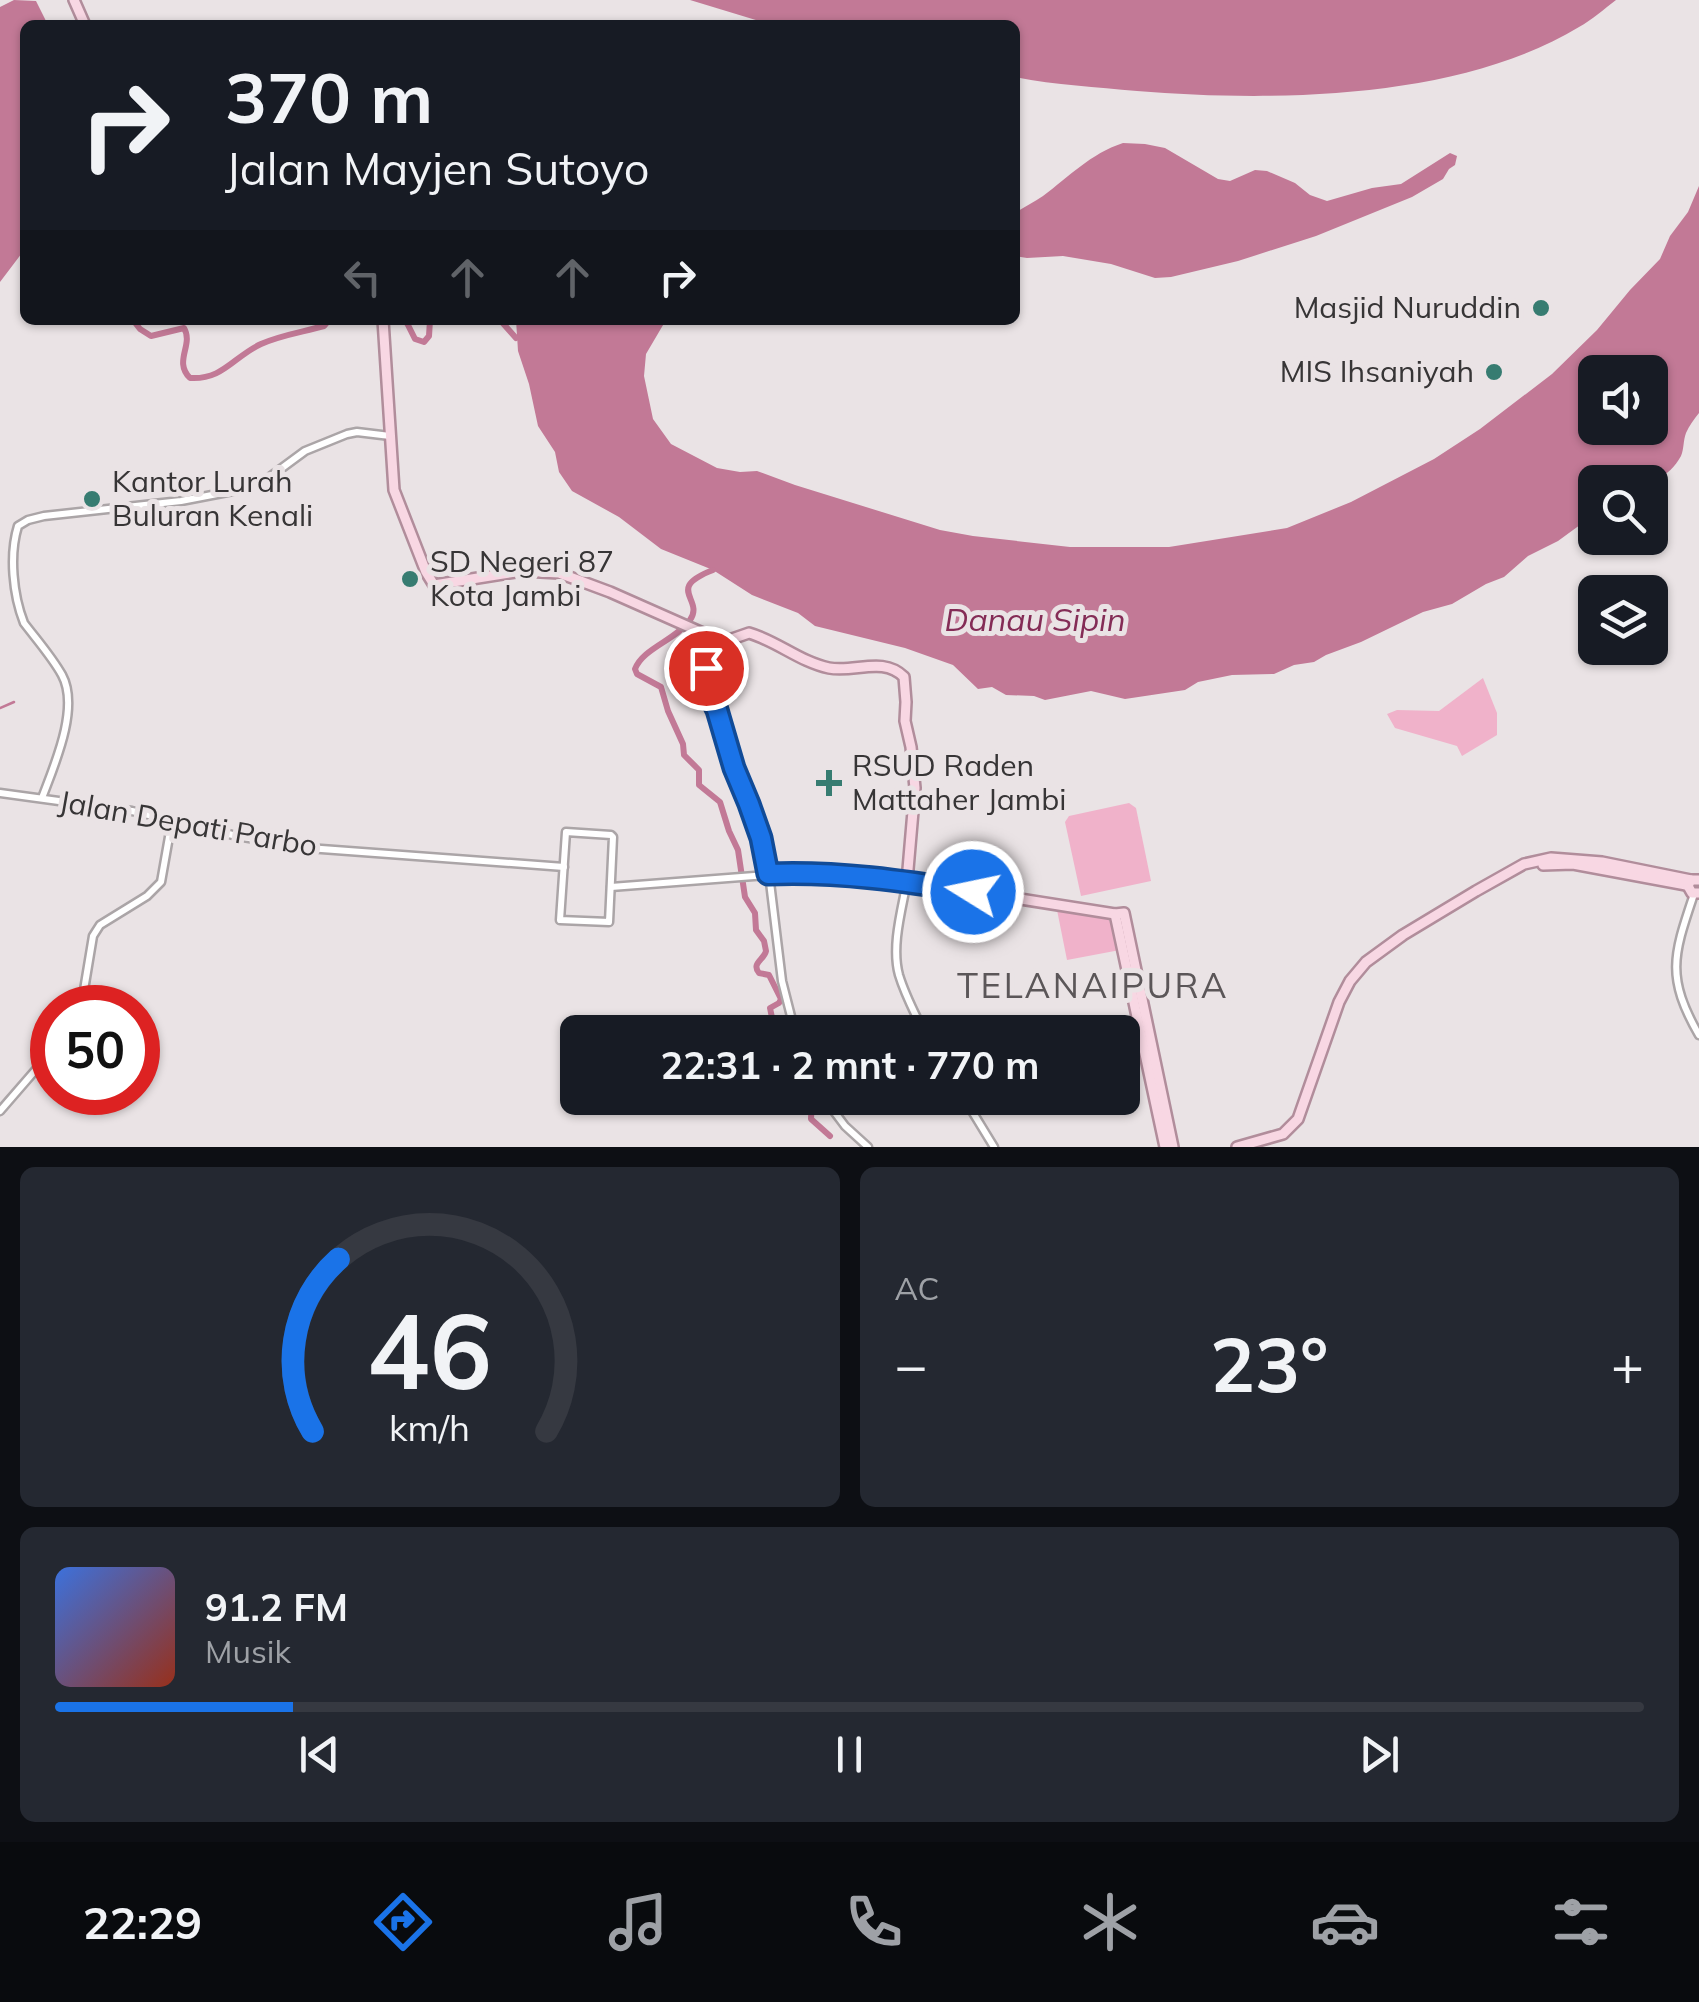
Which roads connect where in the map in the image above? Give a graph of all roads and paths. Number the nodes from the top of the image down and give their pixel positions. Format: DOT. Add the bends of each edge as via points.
graph roads {
  1 [pos="383,325"];
  2 [pos="391,436"];
  3 [pos="724,642"];
  4 [pos="0,793"];
  5 [pos="42,798"];
  6 [pos="172,820"];
  7 [pos="564,867"];
  8 [pos="768,874"];
  9 [pos="906,881"];
  10 [pos="1695,883"];
  11 [pos="611,886"];
  12 [pos="1473,896"];
  13 [pos="1119,913"];
  14 [pos="85,985"];
  15 [pos="791,1015"];
  16 [pos="915,1015"];
  17 [pos="1699,1034"];
  18 [pos="30,1077"];
  19 [pos="0,1112"];
  20 [pos="836,1115"];
  21 [pos="974,1115"];
  22 [pos="868,1147"];
  23 [pos="994,1147"];
  24 [pos="1164,1147"];
  25 [pos="1173,1147"];
  26 [pos="1238,1147"];
  27 [pos="1257,1147"];
  1 -- 2 [label="main road"];
  2 -- 3 [label="main road" via="396,498 434,585 513,572 559,573"];
  2 -- 5 [label="street" via="347,434 238,490 44,516 18,526 14,567 21,616 62,675 67,694 61,743"];
  3 -- 8 [label="street" via="703,681"];
  3 -- 9 [label="main road" via="749,633 827,668 884,666 904,676 915,788"];
  4 -- 5 [label="street, Jalan Depati Parbo"];
  5 -- 6 [label="street, Jalan Depati Parbo"];
  6 -- 7 [label="street, Jalan Depati Parbo" via="308,848"];
  6 -- 14 [label="street" via="161,882 93,936"];
  7 -- 11 [label="street" via="566,832 610,835"];
  7 -- 11 [label="street" via="560,920 609,922"];
  8 -- 9 [label="street"];
  8 -- 11 [label="street"];
  8 -- 15 [label="street"];
  9 -- 13 [label="main road"];
  9 -- 16 [label="street" via="897,964"];
  10 -- 12 [label="main road" via="1559,864 1521,872"];
  10 -- 17 [label="street" via="1675,968"];
  12 -- 26 [label="main road" via="1360,968 1339,1002 1298,1119 1283,1134"];
  12 -- 27 [label="main road" via="1366,968 1341,1010 1304,1118 1291,1135"];
  13 -- 24 [label="main road"];
  13 -- 25 [label="main road"];
  18 -- 19 [label="street"];
  20 -- 22 [label="street"];
  21 -- 23 [label="street"];
}
